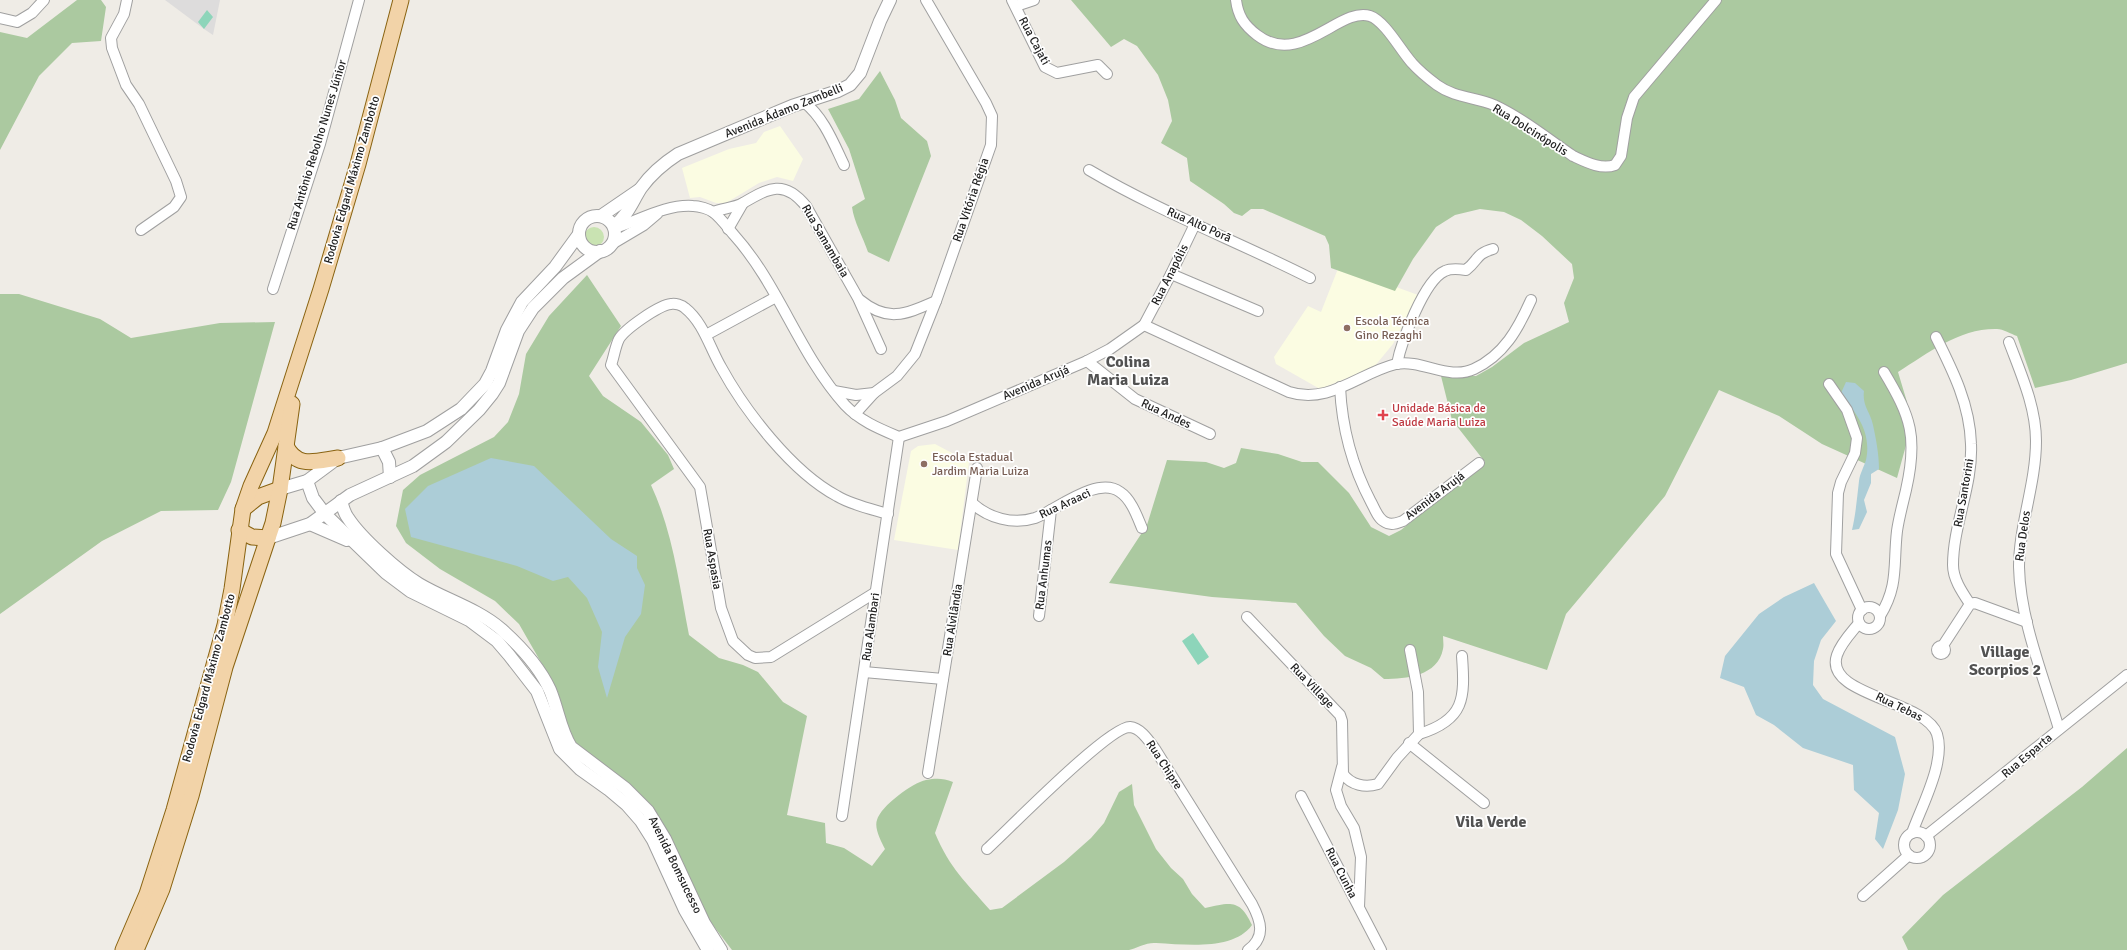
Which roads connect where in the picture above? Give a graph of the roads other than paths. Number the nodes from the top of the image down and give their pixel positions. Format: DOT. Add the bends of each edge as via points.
graph roads {
  1 [pos="44,0"];
  2 [pos="127,0"];
  3 [pos="360,0"];
  4 [pos="401,0"];
  5 [pos="890,0"];
  6 [pos="926,0"];
  7 [pos="1034,0"];
  8 [pos="1236,0"];
  9 [pos="1716,0"];
  10 [pos="1014,3"];
  11 [pos="0,18"];
  12 [pos="1107,74"];
  13 [pos="804,102"];
  14 [pos="844,165"];
  15 [pos="1090,170"];
  16 [pos="641,188"];
  17 [pos="743,203"];
  18 [pos="660,212"];
  19 [pos="713,212"];
  20 [pos="601,216"];
  21 [pos="1194,224"];
  22 [pos="614,227"];
  23 [pos="728,229"];
  24 [pos="141,230"];
  25 [pos="579,234"];
  26 [pos="612,244"];
  27 [pos="1493,249"];
  28 [pos="600,251"];
  29 [pos="1172,274"];
  30 [pos="1310,278"];
  31 [pos="272,289"];
  32 [pos="776,297"];
  33 [pos="858,298"];
  34 [pos="1531,300"];
  35 [pos="936,301"];
  36 [pos="1258,311"];
  37 [pos="1144,325"];
  38 [pos="706,335"];
  39 [pos="1936,337"];
  40 [pos="2009,342"];
  41 [pos="881,348"];
  42 [pos="299,359"];
  43 [pos="1087,361"];
  44 [pos="1397,364"];
  45 [pos="1884,372"];
  46 [pos="1829,384"];
  47 [pos="1340,388"];
  48 [pos="834,391"];
  49 [pos="874,393"];
  50 [pos="855,414"];
  51 [pos="1210,434"];
  52 [pos="900,437"];
  53 [pos="286,446"];
  54 [pos="382,448"];
  55 [pos="338,458"];
  56 [pos="1479,463"];
  57 [pos="977,468"];
  58 [pos="390,477"];
  59 [pos="307,481"];
  60 [pos="280,489"];
  61 [pos="341,501"];
  62 [pos="972,503"];
  63 [pos="243,509"];
  64 [pos="1051,510"];
  65 [pos="325,514"];
  66 [pos="888,514"];
  67 [pos="310,524"];
  68 [pos="1142,528"];
  69 [pos="239,530"];
  70 [pos="268,538"];
  71 [pos="357,545"];
  72 [pos="876,592"];
  73 [pos="1970,604"];
  74 [pos="1862,610"];
  75 [pos="1039,616"];
  76 [pos="1880,616"];
  77 [pos="1247,617"];
  78 [pos="2027,622"];
  79 [pos="1859,623"];
  80 [pos="1942,647"];
  81 [pos="1410,650"];
  82 [pos="1462,656"];
  83 [pos="864,672"];
  84 [pos="2127,675"];
  85 [pos="943,679"];
  86 [pos="2059,729"];
  87 [pos="1419,734"];
  88 [pos="1409,743"];
  89 [pos="1342,766"];
  90 [pos="928,773"];
  91 [pos="1301,796"];
  92 [pos="1484,803"];
  93 [pos="842,816"];
  94 [pos="1912,833"];
  95 [pos="1926,836"];
  96 [pos="987,849"];
  97 [pos="1909,855"];
  98 [pos="1863,896"];
  99 [pos="1359,907"];
  100 [pos="123,950"];
  101 [pos="136,950"];
  102 [pos="708,950"];
  103 [pos="721,950"];
  104 [pos="1248,950"];
  105 [pos="1381,950"];
  1 -- 11 [label="street" via="32,13 18,22"];
  2 -- 24 [label="street" via="124,14 111,38 112,48 126,86 139,104 176,181 181,197 174,207"];
  3 -- 31 [label="street, Rua Antônio Rebolho Nunes Júnior" via="320,144"];
  4 -- 42 [label="main road, Rodovia Edgard Máximo Zambotto" via="358,164"];
  5 -- 13 [label="street, Avenida Ádamo Zambelli" via="865,63 854,81 844,89"];
  6 -- 35 [label="street, Rua Vitória Régia" via="986,103 992,116 993,128 991,145"];
  7 -- 10 [label="street"];
  8 -- 9 [label="street, Rua Dolcinópolis" via="1241,20 1248,28 1260,37 1279,44 1297,43 1353,17 1369,16 1381,23 1414,65 1448,92 1493,105 1573,156 1602,166 1615,165 1621,156 1627,118 1634,97"];
  10 -- 12 [label="street, Rua Cajati" via="1045,67 1056,73 1098,65"];
  13 -- 14 [label="street" via="824,123"];
  13 -- 16 [label="street, Avenida Ádamo Zambelli" via="678,154 661,166"];
  15 -- 21 [label="street, Rua Alto Porã" via="1134,196"];
  16 -- 20 [label="street, Avenida Ádamo Zambelli"];
  16 -- 22 [label="street, Avenida Ádamo Zambelli" via="626,215"];
  17 -- 19 [label="street, Rua Samambaia"];
  17 -- 23 [label="street, Rua Samambaia"];
  17 -- 33 [label="street, Rua Samambaia" via="761,192 774,188 783,188 798,196"];
  18 -- 19 [label="street" via="695,206"];
  18 -- 22 [label="street"];
  18 -- 26 [label="street"];
  19 -- 23 [label="street"];
  20 -- 22 [label="street"];
  20 -- 25 [label="street, Avenida Ádamo Zambelli" via="586,220"];
  21 -- 29 [label="street, Rua Anapólis"];
  21 -- 30 [label="street, Rua Alto Porã"];
  22 -- 26 [label="street" via="616,234"];
  23 -- 32 [label="street" via="759,268"];
  25 -- 28 [label="street" via="586,248"];
  25 -- 54 [label="street, Avenida Ádamo Zambelli" via="555,267 522,302 507,330 492,371 477,394 445,421 407,440"];
  26 -- 28 [label="street"];
  27 -- 44 [label="street" via="1482,252 1466,270 1444,271 1435,279 1421,301 1400,346"];
  28 -- 58 [label="street" via="563,278 532,308 512,344 499,383 479,410 428,457"];
  29 -- 36 [label="street"];
  29 -- 37 [label="street, Rua Anapólis"];
  32 -- 38 [label="street"];
  32 -- 48 [label="street"];
  33 -- 35 [label="street, Rua Samambaia" via="868,307 888,315 912,312"];
  33 -- 41 [label="street, Rua Samambaia"];
  34 -- 44 [label="street" via="1517,329 1501,351 1473,370 1453,372 1419,365"];
  35 -- 49 [label="street, Rua Vitória Régia" via="915,354 897,376"];
  37 -- 43 [label="street, Avenida Arujá"];
  37 -- 47 [label="street" via="1289,392 1312,395"];
  38 -- 66 [label="street" via="735,392 779,448 827,490 852,503"];
  38 -- 72 [label="street, Rua Aspasia" via="684,307 671,304 643,318 627,330 620,339 611,365 700,487 721,608 733,641 742,651 755,658 771,657"];
  39 -- 73 [label="street, Rua Santorini" via="1959,386 1969,415 1972,444 1970,471 1958,526 1953,565 1958,584"];
  40 -- 78 [label="street, Rua Delos" via="2032,404 2035,423 2034,468 2021,538 2019,567 2021,597"];
  42 -- 53 [label="main road, Rodovia Edgard Máximo Zambotto"];
  42 -- 63 [label="main road, Rodovia Edgard Máximo Zambotto" via="270,447"];
  43 -- 51 [label="street, Rua Andes" via="1135,399"];
  43 -- 52 [label="street, Avenida Arujá" via="947,421"];
  44 -- 47 [label="street"];
  45 -- 76 [label="street" via="1907,413 1912,439 1912,458 1898,526 1892,594"];
  46 -- 74 [label="street" via="1847,410 1857,438 1855,453 1838,493 1836,554"];
  47 -- 56 [label="street, Avenida Arujá" via="1342,415 1350,453 1367,494 1384,522 1390,524 1403,521"];
  48 -- 49 [label="street" via="856,395"];
  48 -- 50 [label="street"];
  49 -- 50 [label="street, Rua Vitória Régia"];
  50 -- 52 [label="street" via="879,429"];
  52 -- 66 [label="street, Rua Alambari"];
  53 -- 55 [label="main road" via="290,455 299,461"];
  53 -- 60 [label="main road, Rodovia Edgard Máximo Zambotto"];
  54 -- 55 [label="street, Avenida Ádamo Zambelli"];
  54 -- 58 [label="street" via="389,462"];
  55 -- 59 [label="street, Avenida Ádamo Zambelli"];
  57 -- 62 [label="street, Rua Alvilândia"];
  58 -- 61 [label="street" via="362,488"];
  59 -- 60 [label="street, Avenida Ádamo Zambelli"];
  59 -- 65 [label="street, Avenida Bomsucesso" via="313,498"];
  60 -- 63 [label="main road" via="258,497"];
  60 -- 70 [label="main road, Rodovia Edgard Máximo Zambotto"];
  61 -- 65 [label="street"];
  61 -- 103 [label="street, Avenida Bomsucesso" via="348,518 371,544 420,584 487,618 522,651 548,686 571,747 625,788 648,811 665,839 704,923"];
  62 -- 64 [label="street, Rua Araaci" via="982,513 1008,520 1035,518"];
  62 -- 85 [label="street, Rua Alvilândia"];
  63 -- 69 [label="main road, Rodovia Edgard Máximo Zambotto"];
  64 -- 68 [label="street, Rua Araaci" via="1096,489 1116,489 1130,504"];
  64 -- 75 [label="street, Rua Anhumas"];
  65 -- 67 [label="street"];
  65 -- 71 [label="street, Avenida Bomsucesso"];
  66 -- 72 [label="street, Rua Alambari"];
  67 -- 70 [label="street"];
  67 -- 71 [label="street"];
  69 -- 70 [label="main road" via="252,537"];
  69 -- 100 [label="main road, Rodovia Edgard Máximo Zambotto" via="225,625 159,859"];
  70 -- 101 [label="main road, Rodovia Edgard Máximo Zambotto" via="225,667 191,796 162,889"];
  71 -- 102 [label="street, Avenida Bomsucesso" via="397,584 469,620 497,641 537,690 560,749 580,769 628,805 641,821"];
  72 -- 83 [label="street, Rua Alambari"];
  73 -- 78 [label="street"];
  73 -- 80 [label="street"];
  74 -- 76 [label="street" via="1873,608"];
  74 -- 79 [label="street" via="1858,616"];
  76 -- 79 [label="street" via="1879,623 1874,628 1867,629"];
  77 -- 89 [label="street, Rua Village" via="1340,715"];
  78 -- 86 [label="street, Rua Delos"];
  79 -- 94 [label="street, Rua Tebas" via="1836,657 1838,672 1852,685 1918,714 1929,722 1937,734 1937,761"];
  81 -- 87 [label="street" via="1418,692"];
  82 -- 87 [label="street" via="1464,690 1459,704 1450,719 1437,728"];
  83 -- 85 [label="street"];
  83 -- 93 [label="street, Rua Alambari"];
  84 -- 86 [label="street, Rua Esparta"];
  85 -- 90 [label="street, Rua Alvilândia"];
  86 -- 95 [label="street, Rua Esparta" via="2004,776"];
  87 -- 88 [label="street"];
  88 -- 89 [label="street" via="1378,784 1362,786 1354,783 1343,774"];
  88 -- 92 [label="street"];
  89 -- 99 [label="street, Rua Village" via="1336,790 1341,806 1354,828 1361,857"];
  91 -- 99 [label="street, Rua Cunha"];
  94 -- 95 [label="street" via="1919,832"];
  94 -- 97 [label="street" via="1907,836 1904,844"];
  95 -- 97 [label="street" via="1929,844 1927,852 1920,857"];
  96 -- 104 [label="street, Rua Chipre" via="1100,745 1122,729 1136,729 1142,732 1155,749 1252,904 1262,928 1256,943"];
  97 -- 98 [label="street"];
  99 -- 105 [label="street, Rua Cunha"];
}
